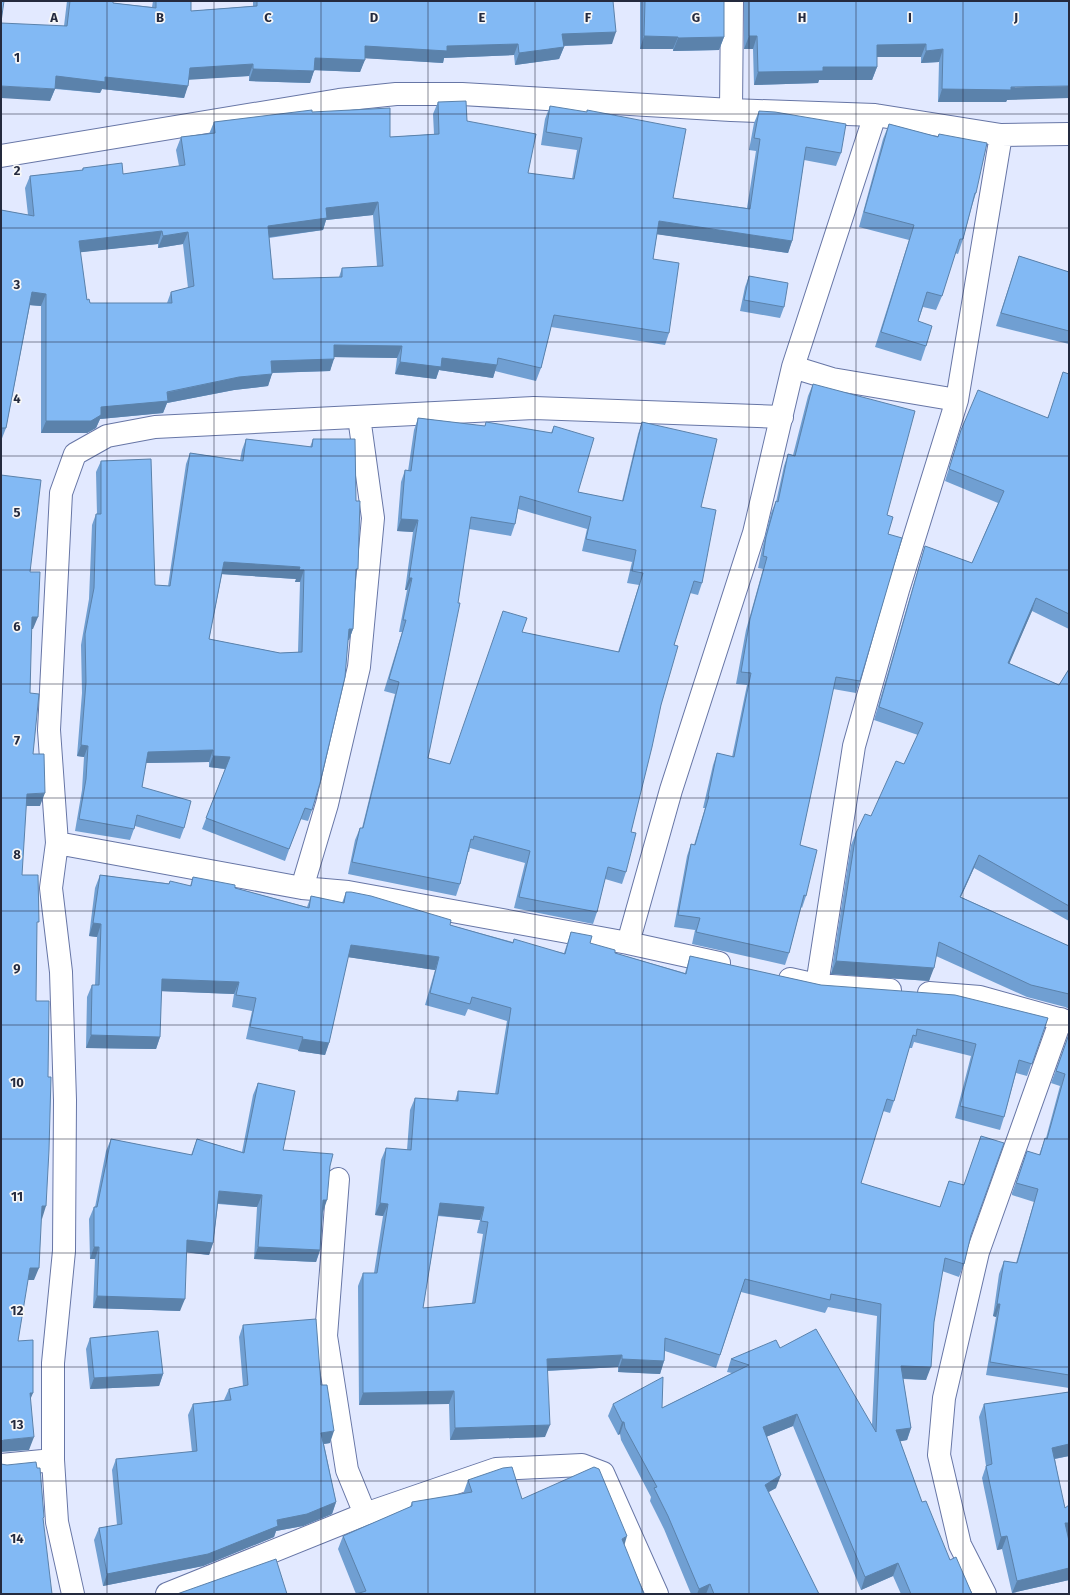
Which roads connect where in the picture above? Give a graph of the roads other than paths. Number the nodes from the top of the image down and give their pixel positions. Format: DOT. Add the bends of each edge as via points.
graph roads {
  1 [pos="732,1"];
  2 [pos="731,110"];
  3 [pos="875,116"];
  4 [pos="1069,134"];
  5 [pos="1001,135"];
  6 [pos="1,156"];
  7 [pos="793,367"];
  8 [pos="957,400"];
  9 [pos="360,417"];
  10 [pos="782,417"];
  11 [pos="57,843"];
  12 [pos="302,888"];
  13 [pos="628,943"];
  14 [pos="742,968"];
  15 [pos="772,975"];
  16 [pos="817,985"];
  17 [pos="1065,1021"];
  18 [pos="338,1179"];
  19 [pos="53,1460"];
  20 [pos="1,1465"];
  21 [pos="365,1514"];
  22 [pos="74,1594"];
  23 [pos="167,1594"];
  24 [pos="657,1594"];
  25 [pos="985,1594"];
  1 -- 2 [label="street"];
  2 -- 3 [label="street"];
  2 -- 6 [label="street" via="462,94 396,94 339,100"];
  3 -- 5 [label="street"];
  3 -- 7 [label="street"];
  4 -- 5 [label="street"];
  5 -- 8 [label="street"];
  7 -- 8 [label="street" via="832,378"];
  7 -- 10 [label="street"];
  8 -- 16 [label="street" via="898,590 854,746"];
  9 -- 10 [label="street" via="534,408"];
  9 -- 11 [label="street" via="155,427 107,436 75,454 61,494 49,730"];
  9 -- 12 [label="street" via="372,518 359,667 327,804"];
  10 -- 13 [label="street" via="754,533 671,790"];
  11 -- 12 [label="street"];
  11 -- 19 [label="street" via="51,888 61,972 65,1124 64,1251 53,1363"];
  12 -- 13 [label="street" via="348,892"];
  13 -- 14 [label="street"];
  15 -- 16 [label="street"];
  16 -- 17 [label="street" via="980,998"];
  17 -- 25 [label="street" via="978,1252 944,1398 939,1455 960,1545"];
  18 -- 21 [label="street" via="326,1336 347,1470"];
  19 -- 20 [label="street"];
  19 -- 22 [label="street" via="57,1522"];
  21 -- 23 [label="street"];
  21 -- 24 [label="street" via="496,1469 582,1465 603,1473"];
}
